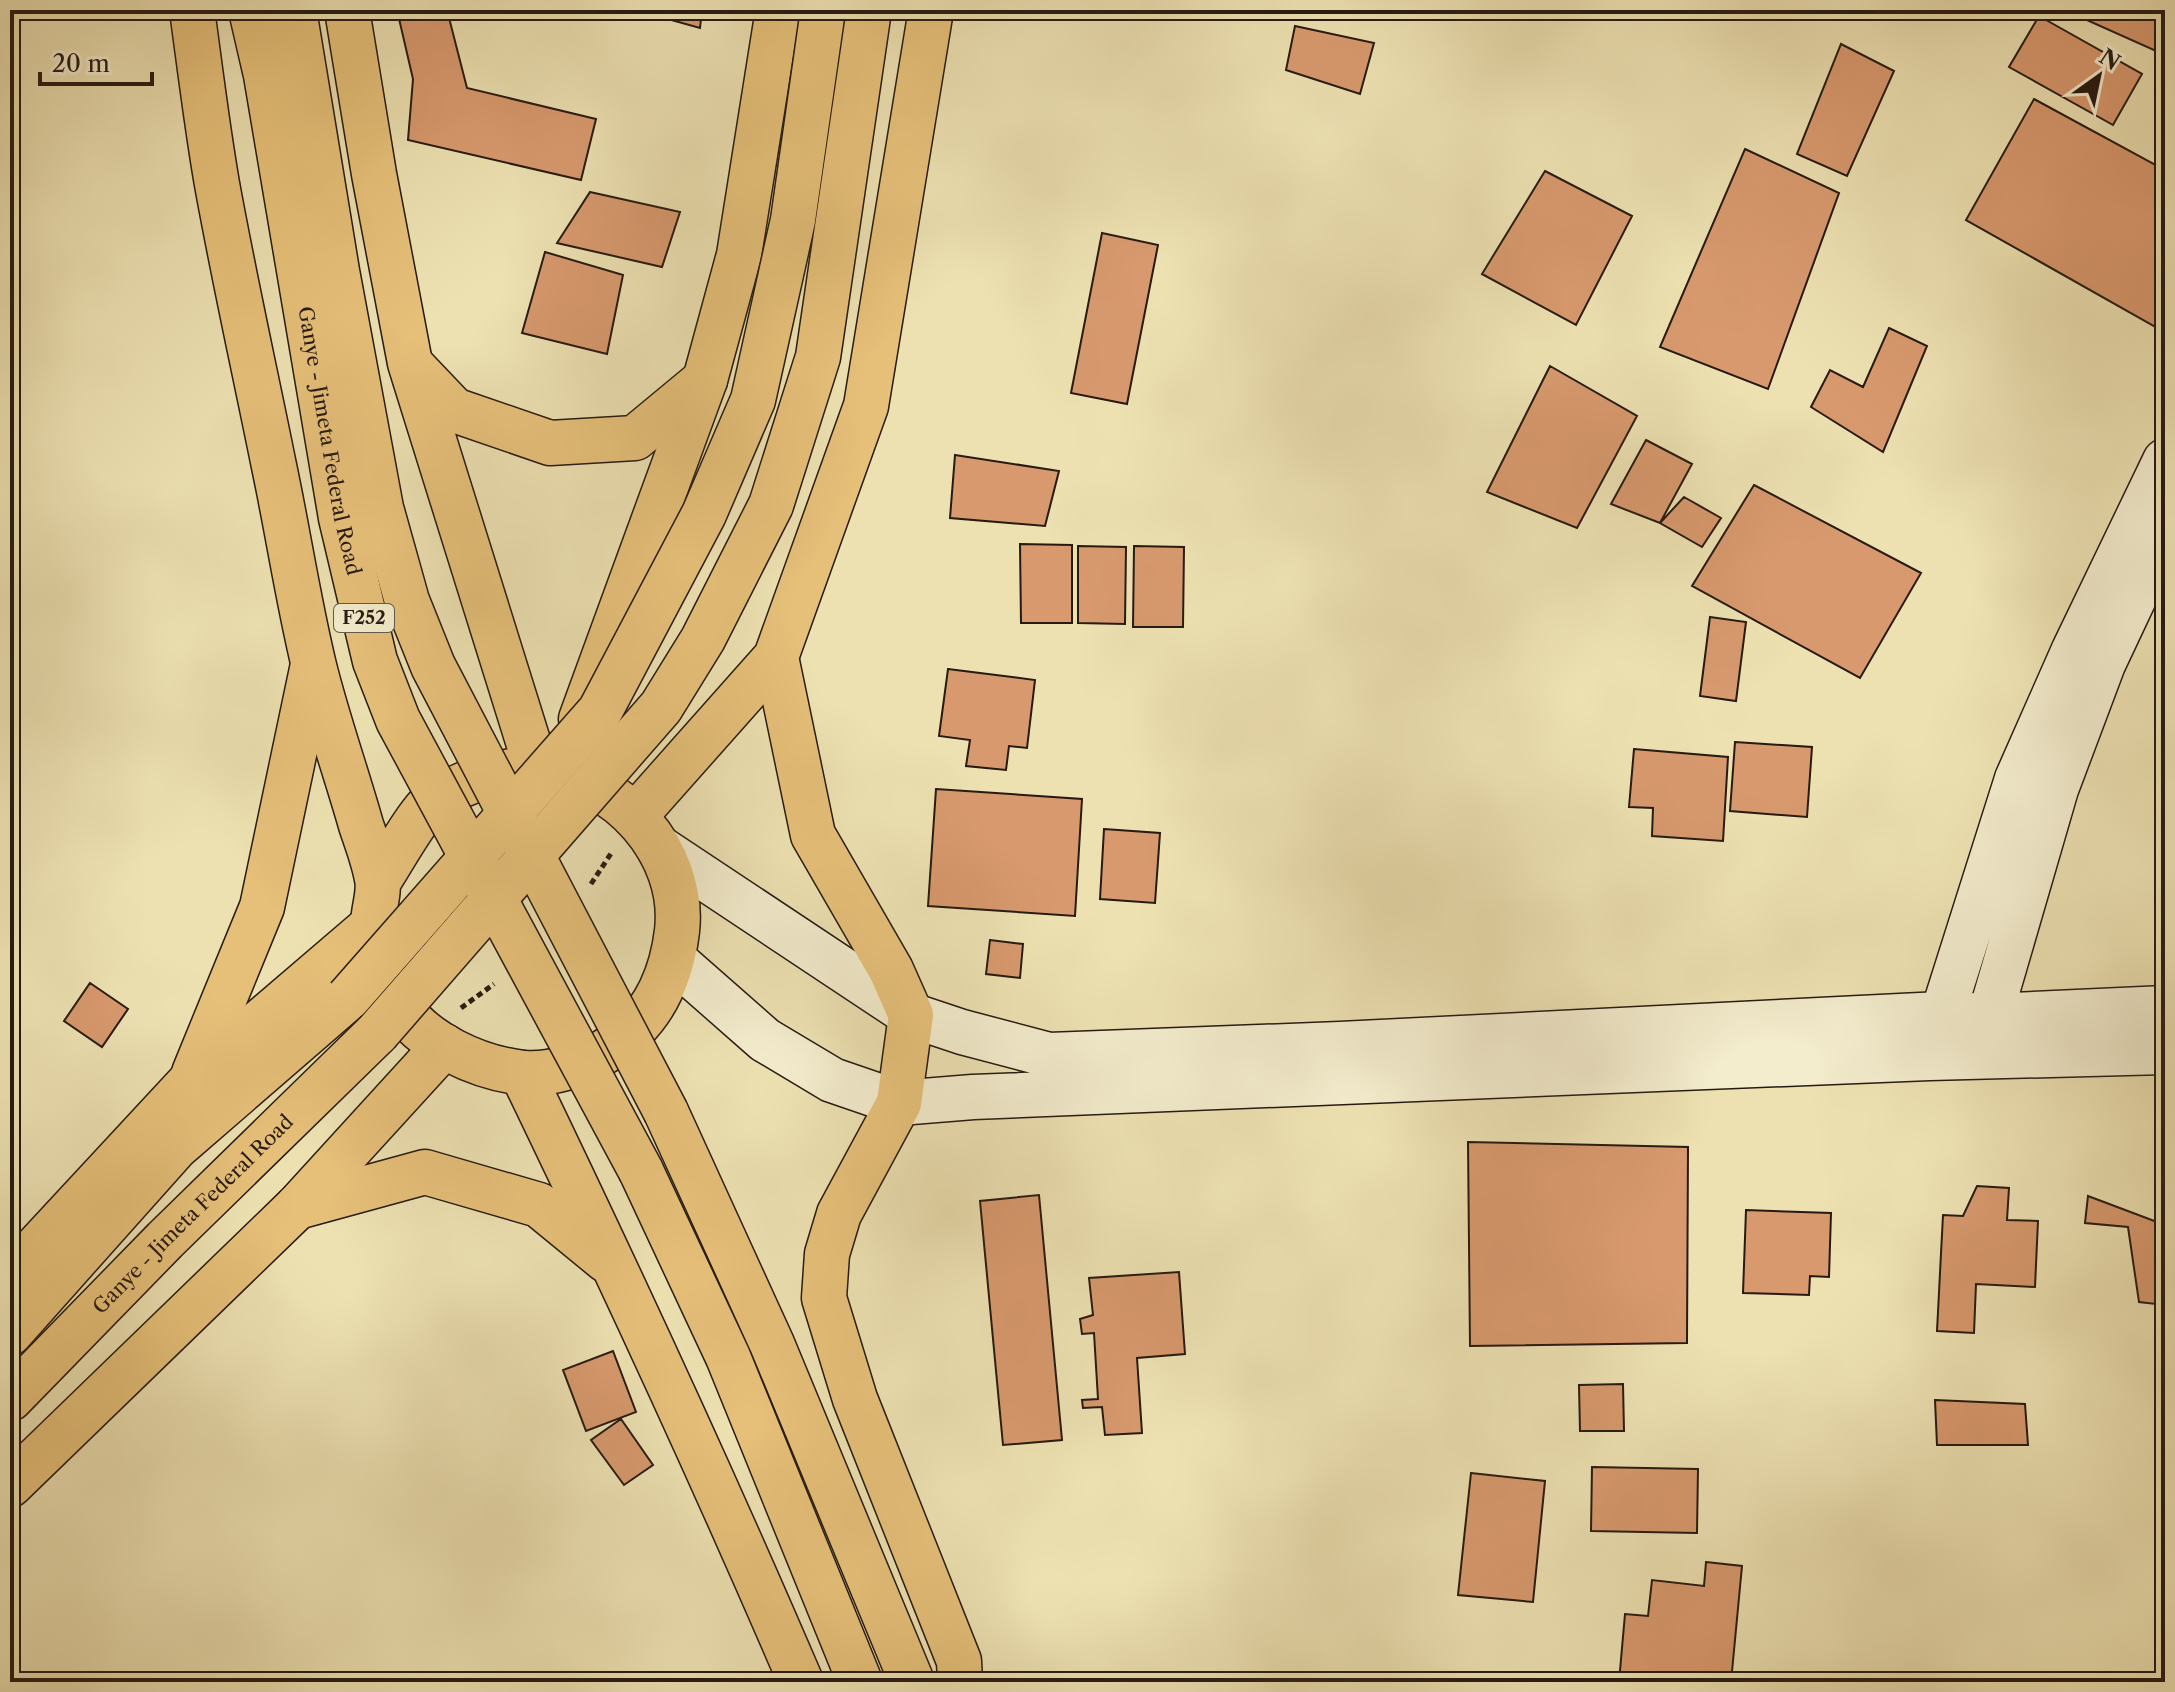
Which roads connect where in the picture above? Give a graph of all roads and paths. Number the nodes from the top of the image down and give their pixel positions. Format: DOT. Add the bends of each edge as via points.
graph roads {
  1 [pos="192,10"];
  2 [pos="251,10"];
  3 [pos="294,10"];
  4 [pos="347,10"];
  5 [pos="778,10"];
  6 [pos="823,10"];
  7 [pos="869,10"];
  8 [pos="931,10"];
  9 [pos="410,363"];
  10 [pos="705,380"];
  11 [pos="2165,461"];
  12 [pos="2165,532"];
  13 [pos="776,657"];
  14 [pos="313,662"];
  15 [pos="549,772"];
  16 [pos="647,832"];
  17 [pos="378,882"];
  18 [pos="583,895"];
  19 [pos="373,925"];
  20 [pos="674,960"];
  21 [pos="2165,1008"];
  22 [pos="1941,1014"];
  23 [pos="911,1015"];
  24 [pos="1991,1016"];
  25 [pos="444,1046"];
  26 [pos="2165,1052"];
  27 [pos="1978,1057"];
  28 [pos="1929,1058"];
  29 [pos="522,1073"];
  30 [pos="191,1081"];
  31 [pos="899,1103"];
  32 [pos="297,1207"];
  33 [pos="616,1269"];
  34 [pos="10,1276"];
  35 [pos="10,1333"];
  36 [pos="10,1399"];
  37 [pos="10,1485"];
  38 [pos="801,1682"];
  39 [pos="860,1682"];
  40 [pos="912,1682"];
  41 [pos="960,1682"];
  1 -- 14 [label="main road" via="217,183"];
  2 -- 39 [label="main road, Ganye - Jimeta Federal Road / F252, bridge" via="341,518 375,661 398,720 641,1171 728,1357"];
  3 -- 40 [label="main road, Ganye - Jimeta Federal Road / F252, bridge" via="381,508 407,601 433,666 666,1112 772,1344"];
  4 -- 9 [label="main road"];
  5 -- 10 [label="main road" via="739,255"];
  6 -- 35 [label="main road, bridge" via="793,220 753,400 704,514 600,711 348,998 175,1148"];
  7 -- 36 [label="main road, Ganye - Jimeta Federal Road, bridge" via="818,357 771,505 703,639 661,707 377,1033"];
  8 -- 13 [label="main road" via="866,406"];
  9 -- 10 [label="main road" via="454,410 550,443 635,438"];
  9 -- 15 [label="main road"];
  10 -- 15 [label="main road"];
  11 -- 22 [label="main road" via="2017,779"];
  12 -- 24 [label="main road" via="2103,664 2056,789"];
  13 -- 16 [label="main road"];
  13 -- 23 [label="main road" via="813,835"];
  14 -- 17 [label="main road"];
  14 -- 30 [label="main road" via="262,907"];
  15 -- 16 [label="main road" via="614,797"];
  15 -- 17 [label="main road" via="481,776 431,802"];
  16 -- 18 [label="path"];
  16 -- 20 [label="main road" via="673,884 678,922"];
  16 -- 23 [label="main road"];
  17 -- 19 [label="main road"];
  19 -- 25 [label="main road" via="380,966 398,1004 425,1035"];
  19 -- 30 [label="main road"];
  20 -- 29 [label="main road" via="659,996 616,1045 579,1064"];
  20 -- 31 [label="main road" via="765,1040 832,1080"];
  21 -- 24 [label="main road"];
  22 -- 23 [label="main road" via="1049,1055"];
  22 -- 24 [label="main road"];
  22 -- 28 [label="main road"];
  23 -- 31 [label="main road"];
  24 -- 27 [label="main road"];
  25 -- 29 [label="main road"];
  25 -- 32 [label="main road"];
  26 -- 27 [label="main road"];
  27 -- 28 [label="main road"];
  28 -- 31 [label="main road"];
  29 -- 33 [label="main road"];
  30 -- 34 [label="main road"];
  31 -- 41 [label="main road" via="839,1214 827,1254 824,1298 855,1399 959,1661"];
  32 -- 33 [label="main road" via="425,1172 539,1205"];
  32 -- 37 [label="main road"];
  33 -- 38 [label="main road"];
}
